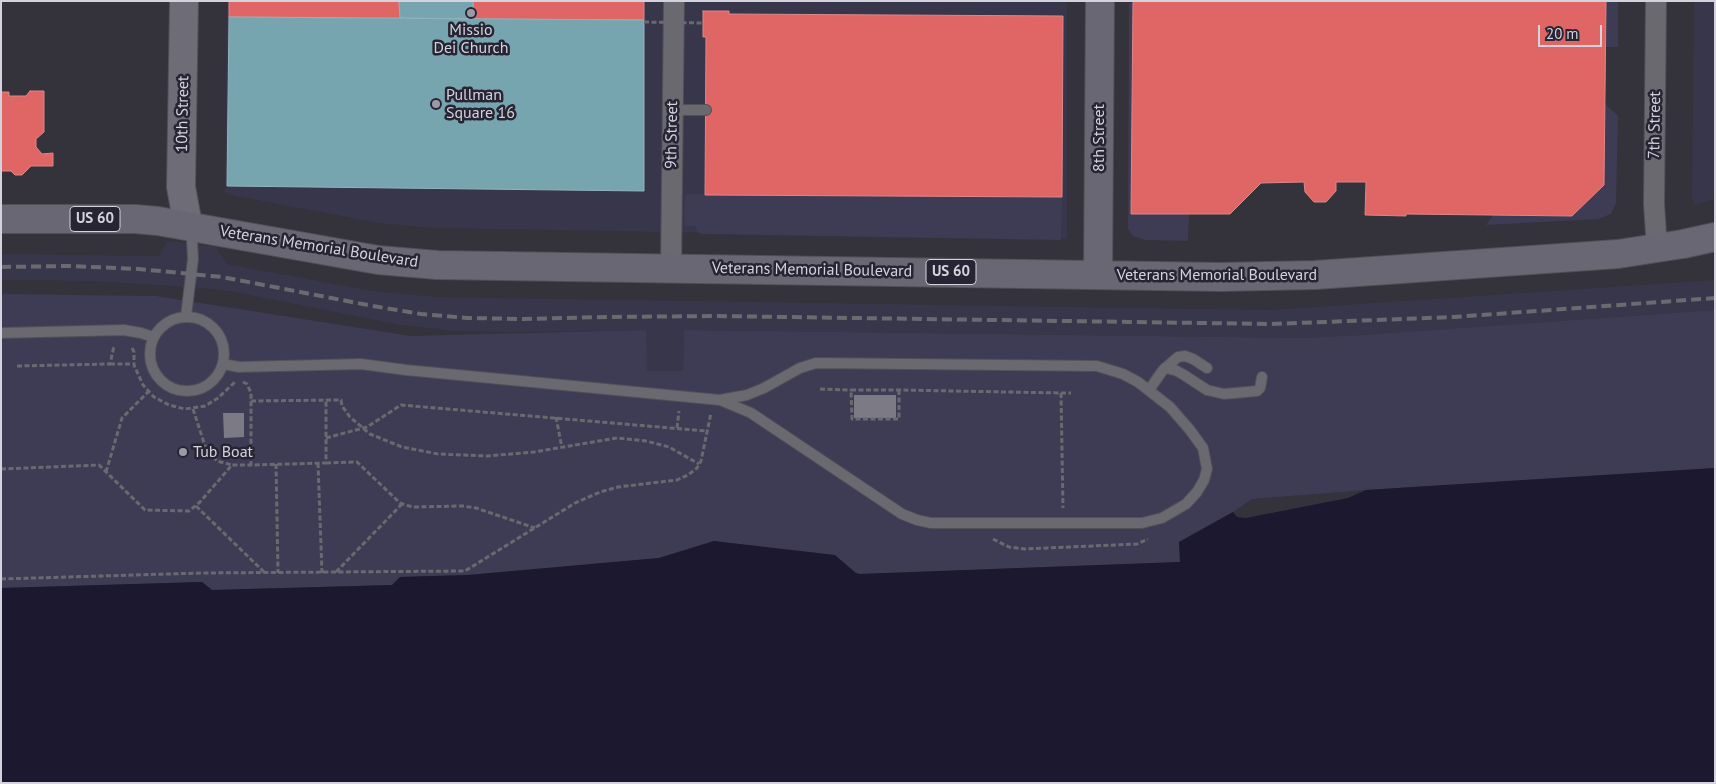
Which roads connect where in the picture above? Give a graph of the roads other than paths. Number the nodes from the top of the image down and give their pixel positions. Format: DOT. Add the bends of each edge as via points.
graph roads {
  1 [pos="184,1"];
  2 [pos="674,1"];
  3 [pos="1100,1"];
  4 [pos="1656,1"];
  5 [pos="672,110"];
  6 [pos="706,110"];
  7 [pos="1,219"];
  8 [pos="188,226"];
  9 [pos="1715,237"];
  10 [pos="1657,249"];
  11 [pos="671,268"];
  12 [pos="1098,275"];
  13 [pos="186,316"];
  14 [pos="1,333"];
  15 [pos="153,337"];
  16 [pos="223,364"];
  17 [pos="1165,368"];
  18 [pos="1207,368"];
  19 [pos="1262,377"];
  20 [pos="1149,390"];
  21 [pos="720,400"];
  1 -- 8 [label="street, 10th Street" via="181,187"];
  2 -- 5 [label="street, 9th Street"];
  3 -- 12 [label="main road, 8th Street"];
  4 -- 10 [label="street, 7th Street" via="1654,204"];
  5 -- 6 [label="lane"];
  5 -- 11 [label="street, 9th Street"];
  7 -- 8 [label="main road, Veterans Memorial Boulevard / US 60" via="135,219"];
  8 -- 11 [label="main road, Veterans Memorial Boulevard / US 60" via="406,263"];
  8 -- 13 [label="lane" via="193,259"];
  9 -- 10 [label="main road, Veterans Memorial Boulevard / US 60"];
  10 -- 12 [label="main road, Veterans Memorial Boulevard / US 60" via="1306,276"];
  11 -- 12 [label="main road, Veterans Memorial Boulevard / US 60"];
  13 -- 15 [label="lane" via="161,326"];
  13 -- 16 [label="lane" via="212,326 221,337"];
  14 -- 15 [label="lane" via="124,330"];
  15 -- 16 [label="lane" via="149,350 150,364 156,376 167,385 180,390 206,386"];
  16 -- 21 [label="lane" via="239,367 361,364"];
  17 -- 18 [label="lane" via="1178,357 1185,356"];
  17 -- 19 [label="lane" via="1184,374 1207,390 1224,394 1257,391"];
  17 -- 20 [label="lane"];
  20 -- 21 [label="lane" via="1123,374 1097,366 816,363 747,395"];
  20 -- 21 [label="lane" via="1170,407 1203,448 1206,469 1204,480 1186,504 1162,518 1132,523 931,523 917,520 902,514 751,413"];
}
